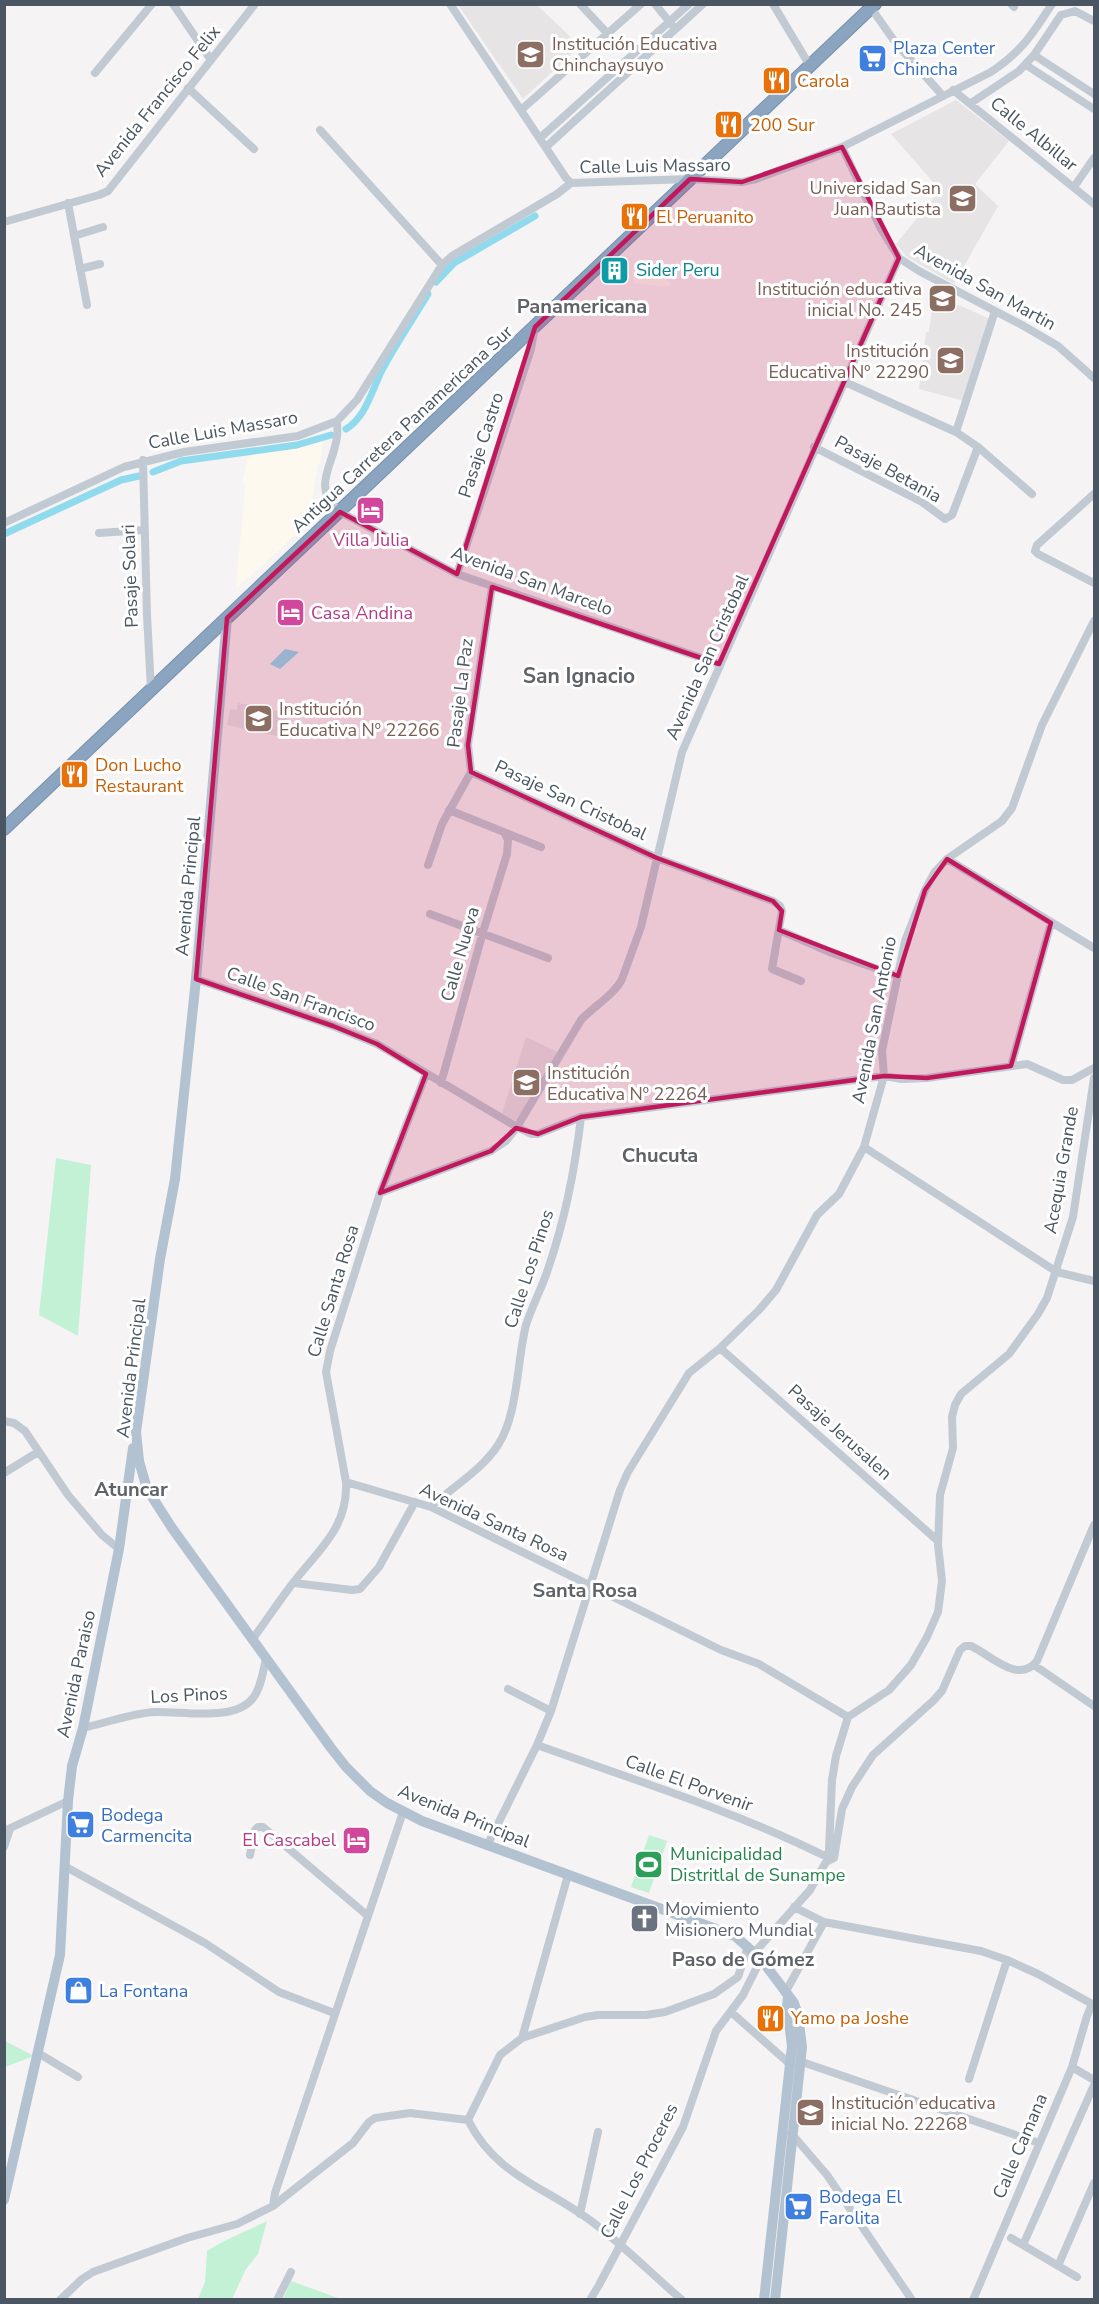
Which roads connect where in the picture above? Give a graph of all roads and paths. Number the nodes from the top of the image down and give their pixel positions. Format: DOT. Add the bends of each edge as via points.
graph roads {
  1 [pos="152,4"];
  2 [pos="173,4"];
  3 [pos="255,4"];
  4 [pos="450,4"];
  5 [pos="579,4"];
  6 [pos="641,4"];
  7 [pos="655,4"];
  8 [pos="689,4"];
  9 [pos="703,4"];
  10 [pos="773,4"];
  11 [pos="1052,4"];
  12 [pos="872,6"];
  13 [pos="1095,21"];
  14 [pos="670,22"];
  15 [pos="676,29"];
  16 [pos="608,34"];
  17 [pos="1034,55"];
  18 [pos="211,60"];
  19 [pos="1026,65"];
  20 [pos="810,66"];
  21 [pos="95,74"];
  22 [pos="188,88"];
  23 [pos="952,90"];
  24 [pos="1095,94"];
  25 [pos="943,96"];
  26 [pos="971,103"];
  27 [pos="1095,109"];
  28 [pos="521,110"];
  29 [pos="320,130"];
  30 [pos="540,138"];
  31 [pos="546,147"];
  32 [pos="842,147"];
  33 [pos="254,149"];
  34 [pos="1095,158"];
  35 [pos="690,179"];
  36 [pos="572,183"];
  37 [pos="1074,187"];
  38 [pos="68,203"];
  39 [pos="1095,204"];
  40 [pos="4,222"];
  41 [pos="104,227"];
  42 [pos="74,236"];
  43 [pos="899,258"];
  44 [pos="100,264"];
  45 [pos="442,265"];
  46 [pos="80,269"];
  47 [pos="87,304"];
  48 [pos="995,311"];
  49 [pos="535,327"];
  50 [pos="1095,378"];
  51 [pos="845,382"];
  52 [pos="337,421"];
  53 [pos="956,432"];
  54 [pos="814,447"];
  55 [pos="978,447"];
  56 [pos="143,460"];
  57 [pos="1032,494"];
  58 [pos="1095,494"];
  59 [pos="340,512"];
  60 [pos="4,523"];
  61 [pos="144,530"];
  62 [pos="99,533"];
  63 [pos="457,574"];
  64 [pos="1094,581"];
  65 [pos="492,587"];
  66 [pos="227,618"];
  67 [pos="1095,621"];
  68 [pos="719,664"];
  69 [pos="151,690"];
  70 [pos="471,772"];
  71 [pos="449,810"];
  72 [pos="4,829"];
  73 [pos="505,834"];
  74 [pos="541,848"];
  75 [pos="657,858"];
  76 [pos="946,859"];
  77 [pos="428,865"];
  78 [pos="430,914"];
  79 [pos="1051,923"];
  80 [pos="779,930"];
  81 [pos="483,932"];
  82 [pos="1095,948"];
  83 [pos="548,958"];
  84 [pos="898,976"];
  85 [pos="196,980"];
  86 [pos="801,981"];
  87 [pos="1011,1066"];
  88 [pos="1095,1068"];
  89 [pos="426,1074"];
  90 [pos="884,1076"];
  91 [pos="1095,1078"];
  92 [pos="441,1083"];
  93 [pos="581,1117"];
  94 [pos="517,1127"];
  95 [pos="864,1147"];
  96 [pos="380,1193"];
  97 [pos="1057,1272"];
  98 [pos="1095,1281"];
  99 [pos="720,1347"];
  100 [pos="4,1421"];
  101 [pos="136,1432"];
  102 [pos="38,1452"];
  103 [pos="4,1473"];
  104 [pos="346,1482"];
  105 [pos="147,1489"];
  106 [pos="128,1490"];
  107 [pos="415,1502"];
  108 [pos="430,1507"];
  109 [pos="1094,1531"];
  110 [pos="938,1541"];
  111 [pos="119,1549"];
  112 [pos="294,1583"];
  113 [pos="591,1586"];
  114 [pos="252,1640"];
  115 [pos="266,1659"];
  116 [pos="1034,1665"];
  117 [pos="508,1689"];
  118 [pos="1095,1706"];
  119 [pos="550,1711"];
  120 [pos="848,1717"];
  121 [pos="83,1728"];
  122 [pos="537,1744"];
  123 [pos="68,1801"];
  124 [pos="403,1812"];
  125 [pos="7,1830"];
  126 [pos="488,1846"];
  127 [pos="4,1847"];
  128 [pos="250,1855"];
  129 [pos="826,1859"];
  130 [pos="66,1867"];
  131 [pos="568,1875"];
  132 [pos="794,1906"];
  133 [pos="368,1916"];
  134 [pos="824,1922"];
  135 [pos="754,1952"];
  136 [pos="1007,1960"];
  137 [pos="787,1995"];
  138 [pos="1093,2005"];
  139 [pos="731,2012"];
  140 [pos="334,2013"];
  141 [pos="522,2038"];
  142 [pos="38,2053"];
  143 [pos="802,2062"];
  144 [pos="790,2065"];
  145 [pos="1072,2067"];
  146 [pos="78,2077"];
  147 [pos="969,2079"];
  148 [pos="1095,2080"];
  149 [pos="1095,2085"];
  150 [pos="468,2120"];
  151 [pos="784,2127"];
  152 [pos="598,2132"];
  153 [pos="793,2134"];
  154 [pos="1039,2144"];
  155 [pos="1095,2183"];
  156 [pos="4,2200"];
  157 [pos="273,2206"];
  158 [pos="580,2214"];
  159 [pos="1011,2238"];
  160 [pos="1023,2245"];
  161 [pos="620,2246"];
  162 [pos="1058,2266"];
  163 [pos="291,2272"];
  164 [pos="1077,2277"];
  165 [pos="60,2300"];
  166 [pos="278,2300"];
  167 [pos="590,2300"];
  168 [pos="682,2300"];
  169 [pos="764,2300"];
  170 [pos="775,2300"];
  171 [pos="912,2300"];
  172 [pos="973,2300"];
  1 -- 21 [label="street"];
  2 -- 18 [label="street"];
  3 -- 18 [label="street, Avenida Francisco Felix"];
  4 -- 28 [label="street"];
  5 -- 16 [label="street"];
  6 -- 16 [label="street"];
  7 -- 14 [label="street"];
  8 -- 14 [label="street"];
  9 -- 15 [label="street"];
  10 -- 20 [label="street"];
  11 -- 23 [label="street, Calle Luis Massaro" via="1013,57"];
  12 -- 20 [label="highway, Antigua Carretera Panamericana Sur"];
  12 -- 25 [label="street" via="895,42"];
  13 -- 17 [label="street" via="1075,11 1061,15"];
  14 -- 15 [label="street"];
  14 -- 30 [label="street"];
  15 -- 31 [label="street"];
  16 -- 28 [label="street"];
  17 -- 19 [label="street"];
  17 -- 24 [label="street"];
  18 -- 22 [label="street, Avenida Francisco Felix"];
  19 -- 26 [label="street"];
  19 -- 27 [label="street"];
  20 -- 35 [label="highway, Antigua Carretera Panamericana Sur"];
  22 -- 33 [label="street"];
  22 -- 38 [label="street, Avenida Francisco Felix" via="111,188"];
  23 -- 25 [label="street, Calle Luis Massaro"];
  23 -- 26 [label="street, Calle Albillar"];
  25 -- 32 [label="street, Calle Luis Massaro"];
  26 -- 37 [label="street, Calle Albillar"];
  28 -- 30 [label="street"];
  29 -- 45 [label="street"];
  30 -- 31 [label="street"];
  31 -- 36 [label="street"];
  32 -- 35 [label="street, Calle Luis Massaro" via="749,181"];
  32 -- 43 [label="street, Avenida San Martin"];
  34 -- 37 [label="street"];
  35 -- 36 [label="street, Calle Luis Massaro"];
  35 -- 49 [label="highway, Antigua Carretera Panamericana Sur"];
  36 -- 45 [label="street, Calle Luis Massaro"];
  37 -- 39 [label="street, Calle Albillar"];
  38 -- 40 [label="street, Avenida Francisco Felix"];
  38 -- 42 [label="street"];
  41 -- 42 [label="street"];
  42 -- 46 [label="street"];
  43 -- 48 [label="street, Avenida San Martin"];
  43 -- 51 [label="street, Avenida San Cristobal"];
  44 -- 46 [label="street"];
  45 -- 52 [label="street, Calle Luis Massaro" via="352,408"];
  46 -- 47 [label="street"];
  48 -- 50 [label="street, Avenida San Martin" via="1058,346"];
  48 -- 53 [label="street"];
  49 -- 59 [label="highway, Antigua Carretera Panamericana Sur"];
  49 -- 63 [label="street, Pasaje Castro"];
  51 -- 53 [label="street"];
  51 -- 54 [label="street, Avenida San Cristobal"];
  52 -- 56 [label="street, Calle Luis Massaro" via="298,436"];
  52 -- 59 [label="street" via="325,484 331,504"];
  53 -- 55 [label="street"];
  54 -- 55 [label="street, Pasaje Betania" via="921,502 945,519 952,515"];
  54 -- 68 [label="street, Avenida San Cristobal"];
  55 -- 57 [label="street"];
  56 -- 60 [label="street, Calle Luis Massaro"];
  56 -- 61 [label="street, Pasaje Solari"];
  58 -- 64 [label="street" via="1037,544 1035,550"];
  59 -- 63 [label="street, Avenida San Marcelo"];
  59 -- 66 [label="highway, Antigua Carretera Panamericana Sur"];
  61 -- 62 [label="street"];
  61 -- 69 [label="street, Pasaje Solari"];
  63 -- 65 [label="street, Avenida San Marcelo"];
  65 -- 68 [label="street, Avenida San Marcelo"];
  65 -- 70 [label="street, Pasaje La Paz" via="468,745"];
  66 -- 69 [label="highway, Antigua Carretera Panamericana Sur"];
  66 -- 85 [label="main road, Avenida Principal"];
  67 -- 76 [label="street, Avenida San Antonio" via="1042,725 1012,808 1002,821"];
  68 -- 75 [label="street, Avenida San Cristobal" via="682,753"];
  69 -- 72 [label="highway, Antigua Carretera Panamericana Sur"];
  70 -- 71 [label="street, Pasaje La Paz"];
  70 -- 75 [label="street, Pasaje San Cristobal"];
  71 -- 73 [label="street"];
  71 -- 77 [label="street, Pasaje La Paz"];
  73 -- 74 [label="street"];
  73 -- 81 [label="street, Calle Nueva" via="507,854"];
  75 -- 80 [label="street, Pasaje San Cristobal" via="773,901 782,911"];
  75 -- 94 [label="street, Avenida San Cristobal" via="640,927 619,986 581,1020"];
  76 -- 79 [label="street"];
  76 -- 84 [label="street, Avenida San Antonio" via="925,890 905,941"];
  78 -- 81 [label="street"];
  79 -- 82 [label="street"];
  79 -- 87 [label="street"];
  80 -- 84 [label="street" via="832,954"];
  80 -- 86 [label="street" via="772,969"];
  81 -- 83 [label="street"];
  81 -- 92 [label="street, Calle Nueva"];
  84 -- 90 [label="street, Avenida San Antonio" via="882,1051"];
  85 -- 89 [label="street, Calle San Francisco" via="366,1039"];
  85 -- 101 [label="main road, Avenida Principal" via="175,1179"];
  87 -- 88 [label="street" via="1028,1064 1063,1080 1072,1080"];
  87 -- 90 [label="street" via="927,1078"];
  89 -- 92 [label="street, Calle San Francisco"];
  89 -- 96 [label="street, Calle Santa Rosa"];
  90 -- 93 [label="street"];
  90 -- 95 [label="street, Avenida San Antonio"];
  91 -- 97 [label="street, Acequia Grande" via="1073,1217"];
  92 -- 94 [label="street, Calle San Francisco"];
  93 -- 94 [label="street" via="538,1134"];
  93 -- 108 [label="street, Calle Los Pinos" via="564,1214 526,1325 507,1427 486,1460"];
  94 -- 96 [label="street, Avenida San Cristobal" via="506,1142 490,1151"];
  95 -- 97 [label="street"];
  95 -- 99 [label="street, Avenida San Antonio" via="839,1194 817,1215 776,1290"];
  96 -- 104 [label="street, Calle Santa Rosa" via="326,1372"];
  97 -- 98 [label="street"];
  97 -- 110 [label="street, Acequia Grande" via="1038,1314 1009,1354 961,1394 955,1405 953,1448 940,1495"];
  99 -- 110 [label="street, Pasaje Jerusalen"];
  99 -- 113 [label="street, Avenida San Antonio" via="689,1373 628,1472"];
  100 -- 102 [label="street" via="21,1427"];
  101 -- 105 [label="main road, Avenida Principal"];
  101 -- 106 [label="main road, Avenida Paraiso"];
  102 -- 103 [label="street"];
  102 -- 111 [label="street" via="79,1510"];
  104 -- 107 [label="street, Avenida Santa Rosa"];
  104 -- 112 [label="street, Calle Santa Rosa" via="344,1511 329,1539"];
  105 -- 106 [label="main road"];
  105 -- 114 [label="main road, Avenida Principal"];
  106 -- 111 [label="main road, Avenida Paraiso"];
  107 -- 108 [label="street, Avenida Santa Rosa"];
  107 -- 112 [label="street" via="379,1567 360,1589"];
  108 -- 113 [label="street, Avenida Santa Rosa"];
  109 -- 116 [label="street"];
  110 -- 120 [label="street, Acequia Grande" via="942,1581 938,1612 927,1637 889,1690"];
  111 -- 121 [label="main road, Avenida Paraiso"];
  112 -- 114 [label="street, Calle Santa Rosa"];
  113 -- 119 [label="street, Avenida San Antonio"];
  113 -- 120 [label="street, Avenida Santa Rosa" via="721,1650 759,1664"];
  114 -- 115 [label="main road, Avenida Principal"];
  115 -- 121 [label="street, Los Pinos" via="254,1698 238,1709 153,1712"];
  115 -- 124 [label="main road, Avenida Principal" via="346,1767 370,1791"];
  116 -- 118 [label="street"];
  116 -- 129 [label="street" via="1023,1671 1014,1670 971,1646 960,1650 937,1696 873,1755 858,1778 842,1809 834,1858"];
  117 -- 119 [label="street"];
  119 -- 122 [label="street, Avenida San Antonio"];
  120 -- 129 [label="street" via="832,1780"];
  121 -- 123 [label="main road, Avenida Paraiso"];
  122 -- 126 [label="street, Avenida San Antonio"];
  122 -- 129 [label="street, Calle El Porvenir" via="793,1839"];
  123 -- 125 [label="street"];
  123 -- 130 [label="main road, Avenida Paraiso"];
  124 -- 126 [label="main road, Avenida Principal"];
  124 -- 133 [label="street"];
  125 -- 127 [label="street"];
  126 -- 131 [label="main road, Avenida Principal"];
  128 -- 133 [label="street" via="255,1830 263,1827"];
  129 -- 132 [label="street" via="810,1890"];
  130 -- 140 [label="street" via="205,1943 279,1992"];
  130 -- 142 [label="main road, Avenida Paraiso" via="57,1970"];
  131 -- 135 [label="main road, Avenida Principal" via="728,1933"];
  131 -- 141 [label="street"];
  132 -- 134 [label="street"];
  132 -- 135 [label="street"];
  133 -- 140 [label="street"];
  134 -- 136 [label="street" via="981,1951"];
  134 -- 137 [label="street"];
  135 -- 137 [label="main road, Avenida Principal"];
  135 -- 139 [label="street, Calle Los Proceres" via="743,1995"];
  135 -- 141 [label="street" via="734,1982 714,1994 656,2013 585,2017"];
  136 -- 138 [label="street"];
  136 -- 147 [label="street"];
  137 -- 143 [label="main road, Avenida Principal" via="798,2015"];
  137 -- 144 [label="main road"];
  138 -- 145 [label="street, Calle Camana"];
  139 -- 144 [label="street"];
  139 -- 161 [label="street, Calle Los Proceres" via="716,2031 683,2127"];
  140 -- 157 [label="street"];
  141 -- 150 [label="street" via="500,2055"];
  142 -- 146 [label="street"];
  142 -- 156 [label="main road, Avenida Paraiso"];
  143 -- 153 [label="main road, Avenida Principal"];
  143 -- 154 [label="street"];
  144 -- 151 [label="main road"];
  145 -- 148 [label="street"];
  145 -- 154 [label="street, Calle Camana"];
  149 -- 160 [label="street"];
  150 -- 157 [label="street" via="410,2113 375,2118 353,2143"];
  150 -- 158 [label="street" via="484,2145 513,2173"];
  151 -- 153 [label="street"];
  151 -- 169 [label="main road"];
  152 -- 158 [label="street"];
  153 -- 170 [label="main road, Avenida Principal"];
  153 -- 171 [label="street" via="828,2175"];
  154 -- 172 [label="street, Calle Camana"];
  155 -- 162 [label="street"];
  157 -- 165 [label="street" via="237,2224 93,2272"];
  158 -- 161 [label="street"];
  159 -- 160 [label="street"];
  160 -- 162 [label="street"];
  161 -- 167 [label="street, Calle Los Proceres"];
  161 -- 168 [label="street"];
  162 -- 164 [label="street"];
  163 -- 166 [label="street"];
}
